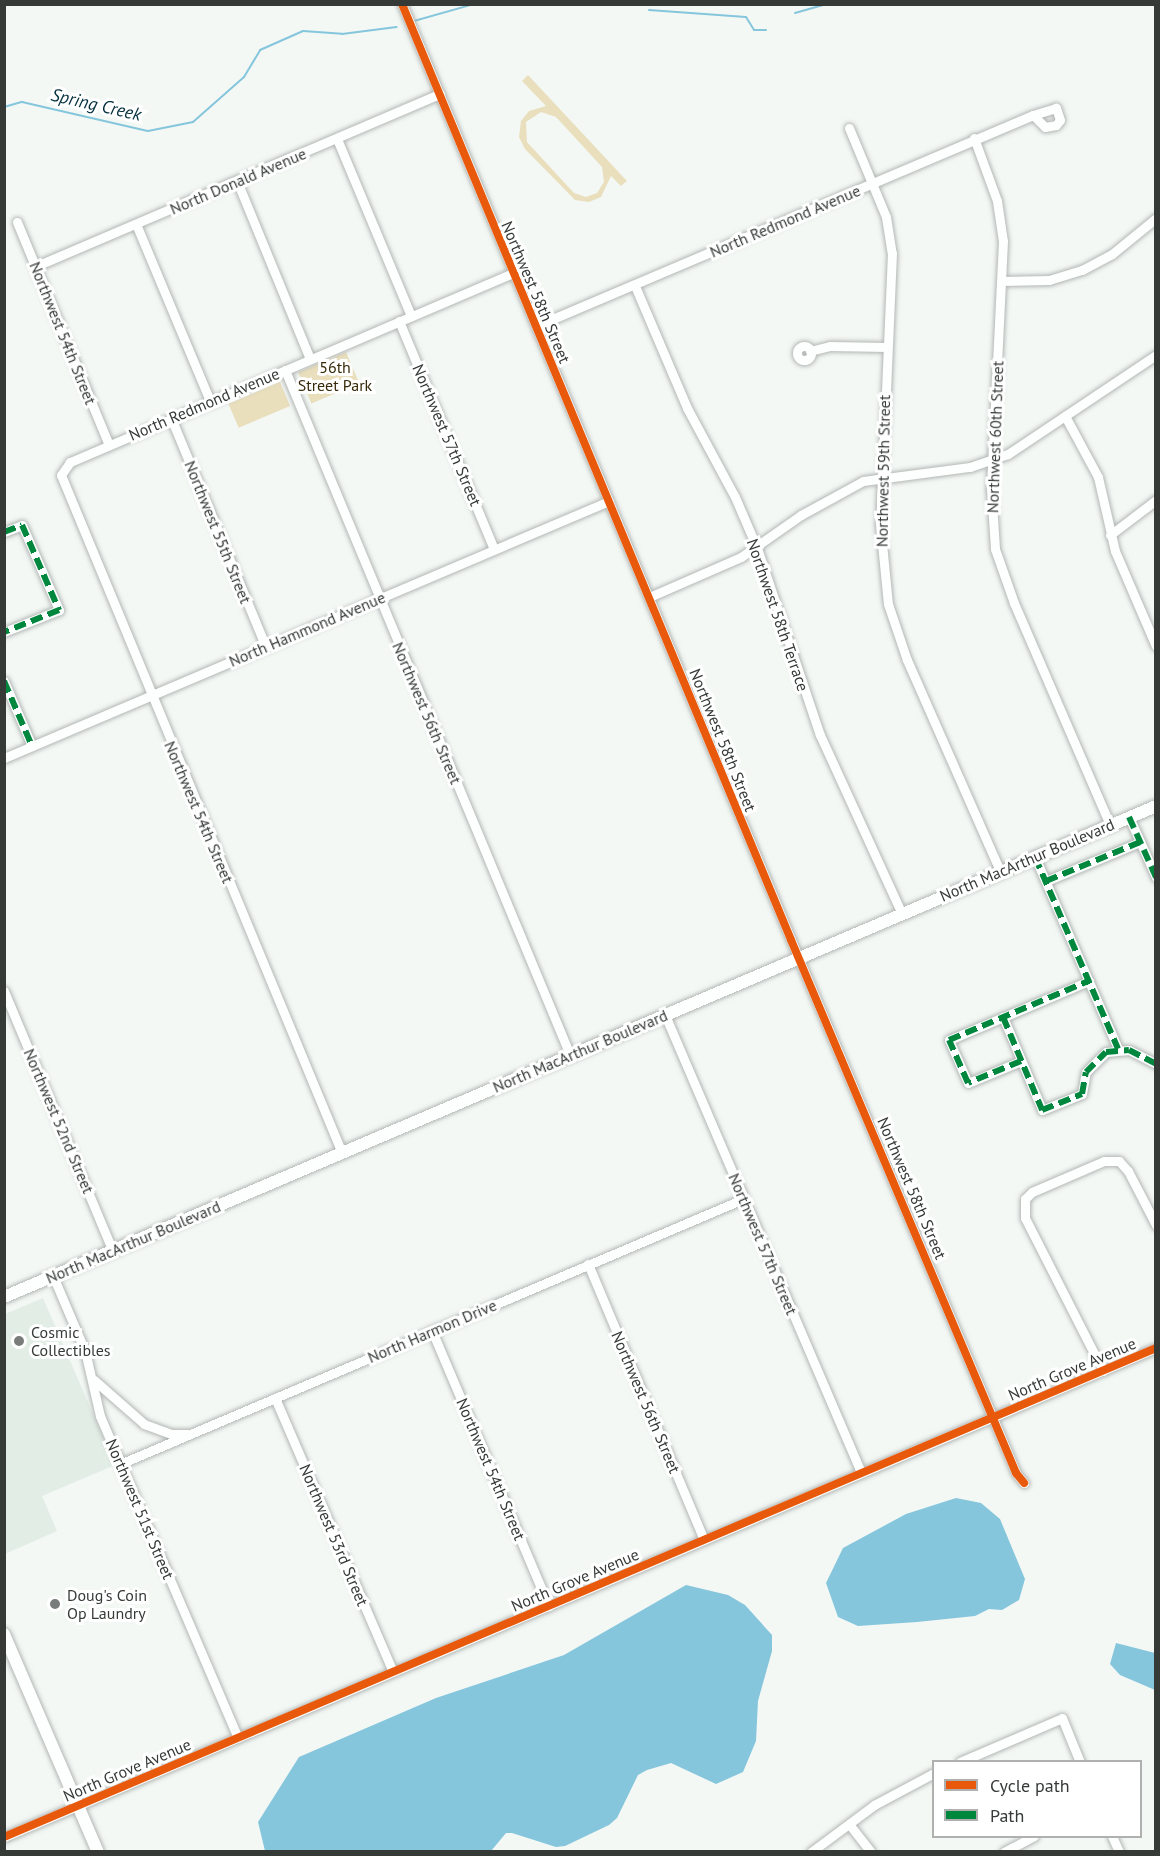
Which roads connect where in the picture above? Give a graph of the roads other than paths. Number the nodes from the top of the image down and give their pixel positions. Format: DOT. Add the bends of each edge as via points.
graph roads {
  1 [pos="402,4"];
  2 [pos="440,94"];
  3 [pos="1033,115"];
  4 [pos="849,128"];
  5 [pos="974,138"];
  6 [pos="336,139"];
  7 [pos="237,181"];
  8 [pos="873,183"];
  9 [pos="1155,218"];
  10 [pos="17,222"];
  11 [pos="136,225"];
  12 [pos="36,266"];
  13 [pos="514,273"];
  14 [pos="1002,281"];
  15 [pos="635,285"];
  16 [pos="411,316"];
  17 [pos="399,321"];
  18 [pos="536,326"];
  19 [pos="887,347"];
  20 [pos="810,351"];
  21 [pos="1155,355"];
  22 [pos="310,359"];
  23 [pos="285,370"];
  24 [pos="210,401"];
  25 [pos="1065,416"];
  26 [pos="171,418"];
  27 [pos="109,445"];
  28 [pos="992,461"];
  29 [pos="62,470"];
  30 [pos="881,477"];
  31 [pos="1155,500"];
  32 [pos="609,501"];
  33 [pos="4,532"];
  34 [pos="1110,535"];
  35 [pos="757,548"];
  36 [pos="494,549"];
  37 [pos="649,597"];
  38 [pos="380,598"];
  39 [pos="4,632"];
  40 [pos="1155,645"];
  41 [pos="266,647"];
  42 [pos="4,681"];
  43 [pos="150,696"];
  44 [pos="32,746"];
  45 [pos="4,758"];
  46 [pos="1155,806"];
  47 [pos="1129,817"];
  48 [pos="1110,825"];
  49 [pos="1140,842"];
  50 [pos="1035,857"];
  51 [pos="1000,871"];
  52 [pos="1155,877"];
  53 [pos="1046,882"];
  54 [pos="902,914"];
  55 [pos="799,957"];
  56 [pos="1089,981"];
  57 [pos="4,991"];
  58 [pos="665,1015"];
  59 [pos="1003,1017"];
  60 [pos="1118,1049"];
  61 [pos="570,1056"];
  62 [pos="1021,1060"];
  63 [pos="1155,1064"];
  64 [pos="342,1153"];
  65 [pos="743,1199"];
  66 [pos="1155,1225"];
  67 [pos="113,1251"];
  68 [pos="588,1264"];
  69 [pos="53,1276"];
  70 [pos="4,1297"];
  71 [pos="432,1331"];
  72 [pos="1155,1348"];
  73 [pos="1103,1371"];
  74 [pos="94,1380"];
  75 [pos="276,1398"];
  76 [pos="995,1416"];
  77 [pos="190,1434"];
  78 [pos="120,1464"];
  79 [pos="861,1473"];
  80 [pos="1024,1483"];
  81 [pos="704,1540"];
  82 [pos="549,1606"];
  83 [pos="4,1634"];
  84 [pos="393,1672"];
  85 [pos="238,1738"];
  86 [pos="962,1760"];
  87 [pos="1080,1760"];
  88 [pos="932,1773"];
  89 [pos="78,1806"];
  90 [pos="849,1824"];
  91 [pos="4,1837"];
  92 [pos="1030,1838"];
  93 [pos="98,1851"];
  94 [pos="812,1851"];
  95 [pos="872,1851"];
  96 [pos="1004,1851"];
  1 -- 2 [label="street, Northwest 58th Street"];
  2 -- 6 [label="street, North Donald Avenue"];
  2 -- 13 [label="street, Northwest 58th Street"];
  3 -- 5 [label="street, North Redmond Avenue"];
  4 -- 8 [label="street, Northwest 59th Street"];
  5 -- 8 [label="street, North Redmond Avenue"];
  5 -- 14 [label="street, Northwest 60th Street" via="997,201 1003,241"];
  6 -- 7 [label="street, North Donald Avenue"];
  6 -- 16 [label="street"];
  7 -- 11 [label="street, North Donald Avenue"];
  7 -- 22 [label="street"];
  8 -- 15 [label="street, North Redmond Avenue"];
  8 -- 19 [label="street, Northwest 59th Street" via="886,217 892,253"];
  9 -- 14 [label="street" via="1112,254 1082,270 1049,279"];
  10 -- 12 [label="street, Northwest 54th Street"];
  11 -- 12 [label="street, North Donald Avenue"];
  11 -- 24 [label="street"];
  12 -- 27 [label="street, Northwest 54th Street"];
  13 -- 16 [label="street, North Redmond Avenue"];
  13 -- 18 [label="street, Northwest 58th Street"];
  14 -- 28 [label="street, Northwest 60th Street"];
  15 -- 18 [label="street, North Redmond Avenue"];
  15 -- 35 [label="street, Northwest 58th Terrace" via="687,408 735,497"];
  16 -- 17 [label="street, North Redmond Avenue"];
  17 -- 22 [label="street, North Redmond Avenue"];
  17 -- 36 [label="street, Northwest 57th Street"];
  18 -- 32 [label="street, Northwest 58th Street"];
  19 -- 20 [label="street" via="830,346"];
  19 -- 30 [label="street, Northwest 59th Street"];
  21 -- 25 [label="street"];
  22 -- 23 [label="street, North Redmond Avenue"];
  23 -- 24 [label="street, North Redmond Avenue"];
  23 -- 38 [label="street, Northwest 56th Street"];
  24 -- 26 [label="street, North Redmond Avenue"];
  25 -- 28 [label="street"];
  25 -- 34 [label="street" via="1098,477"];
  26 -- 27 [label="street, North Redmond Avenue"];
  26 -- 41 [label="street, Northwest 55th Street"];
  27 -- 29 [label="street, North Redmond Avenue" via="70,462"];
  28 -- 30 [label="street" via="946,471"];
  28 -- 48 [label="street, Northwest 60th Street" via="991,520 1004,577"];
  29 -- 43 [label="street, Northwest 54th Street" via="62,481"];
  30 -- 35 [label="street" via="823,502"];
  30 -- 51 [label="street, Northwest 59th Street" via="881,556 894,625"];
  31 -- 34 [label="street"];
  32 -- 36 [label="street, North Hammond Avenue"];
  32 -- 37 [label="street, Northwest 58th Street"];
  33 -- 39 [label="street" via="22,525 58,610"];
  34 -- 40 [label="street"];
  35 -- 37 [label="street"];
  35 -- 54 [label="street, Northwest 58th Terrace" via="820,735"];
  36 -- 38 [label="street, North Hammond Avenue"];
  37 -- 55 [label="street, Northwest 58th Street"];
  38 -- 41 [label="street, North Hammond Avenue"];
  38 -- 61 [label="street, Northwest 56th Street"];
  41 -- 43 [label="street, North Hammond Avenue"];
  42 -- 44 [label="street"];
  43 -- 44 [label="street, North Hammond Avenue"];
  43 -- 64 [label="street, Northwest 54th Street"];
  44 -- 45 [label="street, North Hammond Avenue"];
  46 -- 47 [label="main road, North MacArthur Boulevard"];
  47 -- 48 [label="main road, North MacArthur Boulevard"];
  47 -- 49 [label="street"];
  48 -- 50 [label="main road, North MacArthur Boulevard"];
  49 -- 52 [label="street"];
  49 -- 53 [label="street"];
  50 -- 51 [label="main road, North MacArthur Boulevard"];
  50 -- 53 [label="street"];
  51 -- 54 [label="main road, North MacArthur Boulevard"];
  53 -- 56 [label="street"];
  54 -- 55 [label="main road, North MacArthur Boulevard"];
  55 -- 58 [label="main road, North MacArthur Boulevard"];
  55 -- 76 [label="street, Northwest 58th Street"];
  56 -- 59 [label="street"];
  56 -- 60 [label="street"];
  57 -- 67 [label="street, Northwest 52nd Street"];
  58 -- 61 [label="main road, North MacArthur Boulevard"];
  58 -- 65 [label="street, Northwest 57th Street"];
  59 -- 62 [label="street"];
  59 -- 62 [label="street" via="949,1040 968,1083"];
  60 -- 62 [label="street" via="1106,1052 1092,1063 1082,1094 1042,1110"];
  60 -- 63 [label="street" via="1129,1050"];
  61 -- 64 [label="main road, North MacArthur Boulevard"];
  64 -- 67 [label="main road, North MacArthur Boulevard"];
  65 -- 68 [label="street, North Harmon Drive"];
  65 -- 79 [label="street, Northwest 57th Street"];
  66 -- 73 [label="street" via="1128,1170 1119,1161 1104,1161 1027,1195 1023,1210"];
  67 -- 69 [label="main road, North MacArthur Boulevard"];
  68 -- 71 [label="street, North Harmon Drive"];
  68 -- 81 [label="street, Northwest 56th Street"];
  69 -- 70 [label="main road, North MacArthur Boulevard"];
  69 -- 74 [label="street, Northwest 51st Street"];
  71 -- 75 [label="street, North Harmon Drive"];
  71 -- 82 [label="street, Northwest 54th Street"];
  72 -- 73 [label="street, North Grove Avenue"];
  73 -- 76 [label="street, North Grove Avenue"];
  74 -- 77 [label="street" via="144,1424 171,1434"];
  74 -- 78 [label="street, Northwest 51st Street" via="100,1416"];
  75 -- 77 [label="street, North Harmon Drive"];
  75 -- 84 [label="street, Northwest 53rd Street"];
  76 -- 79 [label="street, North Grove Avenue"];
  76 -- 80 [label="street, Northwest 58th Street" via="1016,1473"];
  77 -- 78 [label="street, North Harmon Drive"];
  78 -- 85 [label="street, Northwest 51st Street"];
  79 -- 81 [label="street, North Grove Avenue"];
  81 -- 82 [label="street, North Grove Avenue"];
  82 -- 84 [label="street, North Grove Avenue"];
  83 -- 89 [label="main road"];
  84 -- 85 [label="street, North Grove Avenue"];
  85 -- 89 [label="street, North Grove Avenue"];
  86 -- 87 [label="street" via="1062,1718"];
  88 -- 90 [label="street" via="909,1783"];
  89 -- 91 [label="street, North Grove Avenue"];
  89 -- 93 [label="main road"];
  90 -- 94 [label="street"];
  90 -- 95 [label="street"];
  92 -- 96 [label="street"];
}
